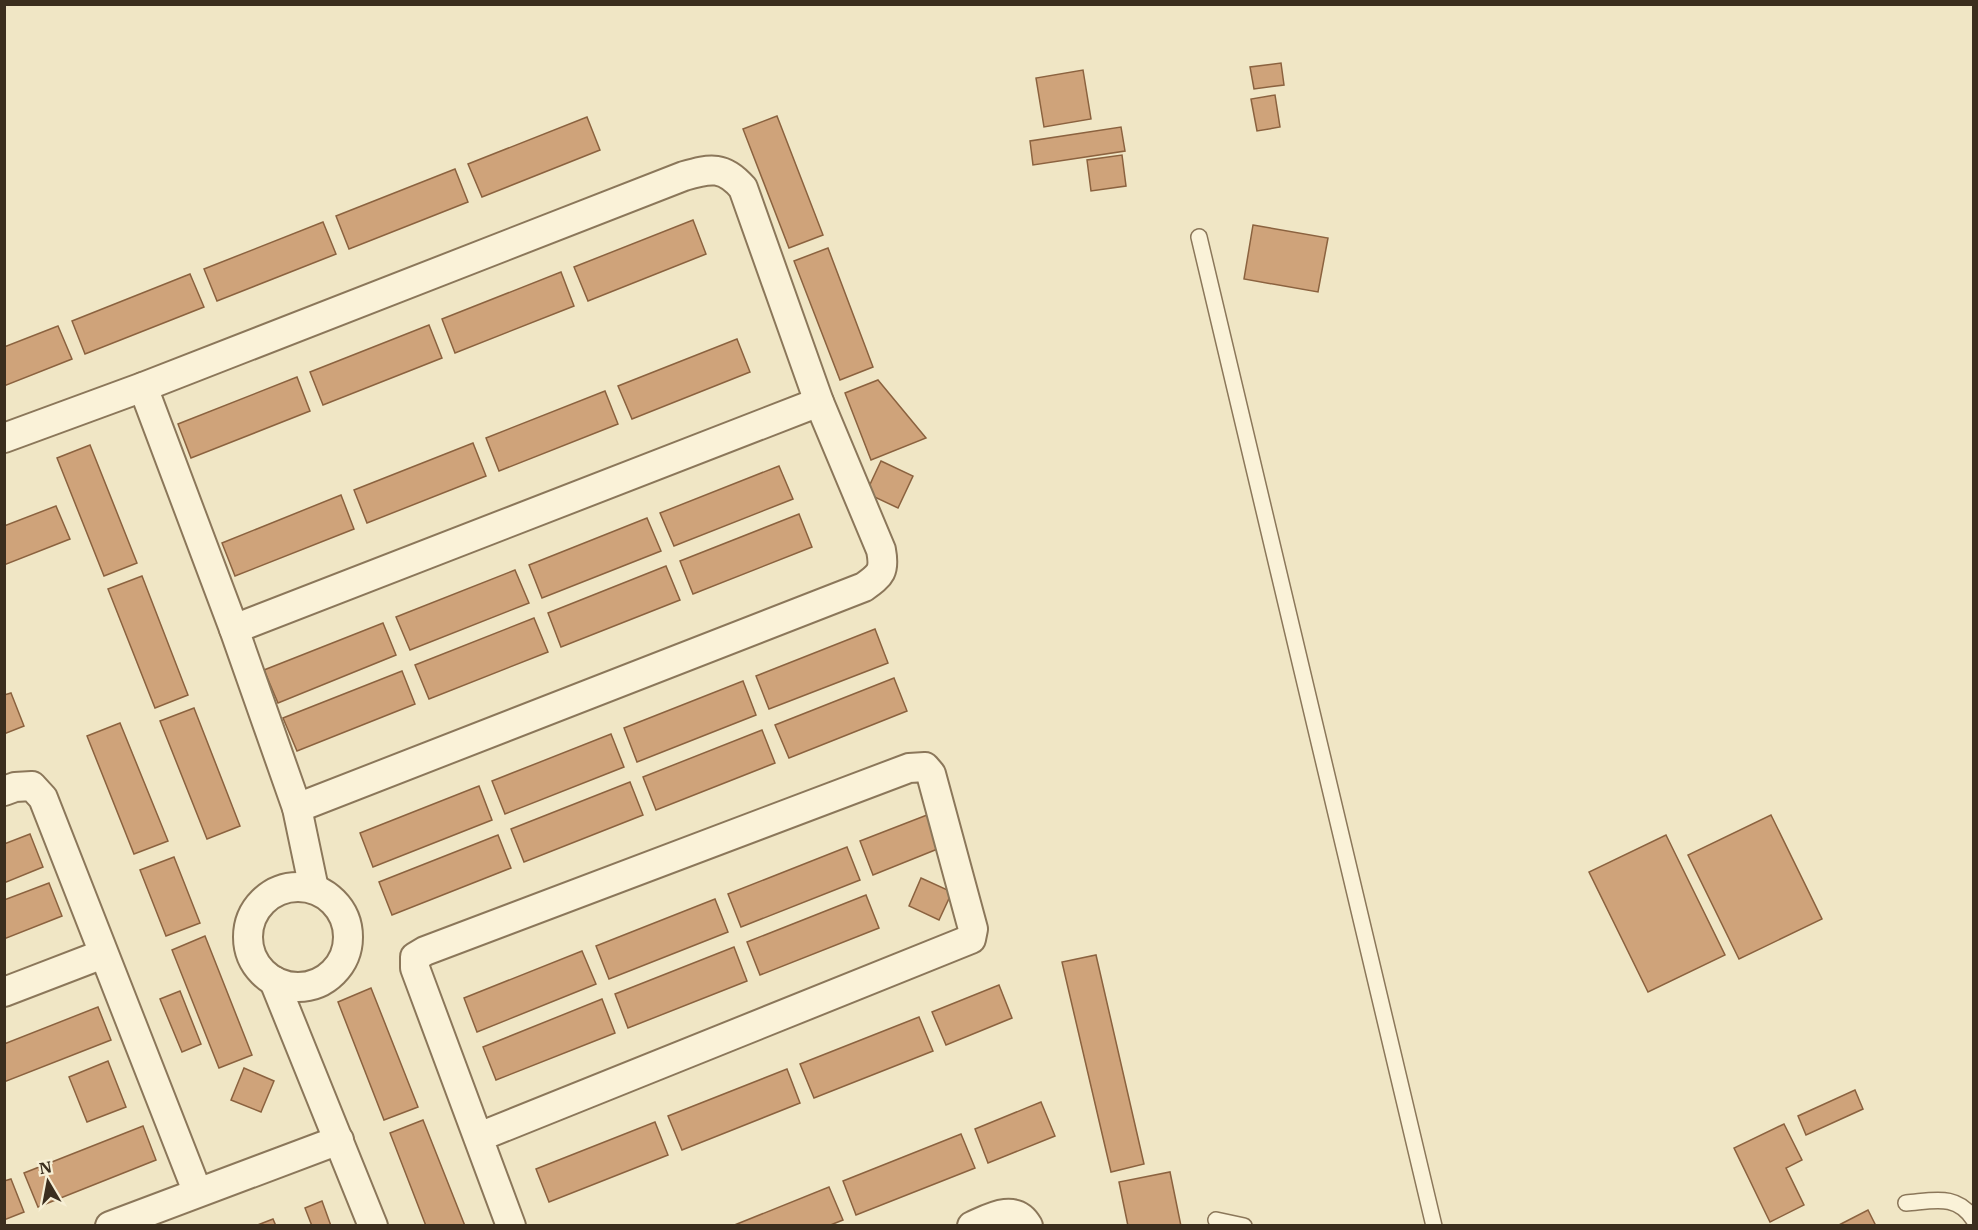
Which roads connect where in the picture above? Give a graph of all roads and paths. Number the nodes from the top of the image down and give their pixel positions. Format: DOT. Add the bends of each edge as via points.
graph roads {
  1 [pos="1199,237"];
  2 [pos="143,387"];
  3 [pos="819,402"];
  4 [pos="4,438"];
  5 [pos="234,629"];
  6 [pos="4,791"];
  7 [pos="297,808"];
  8 [pos="314,889"];
  9 [pos="104,954"];
  10 [pos="274,981"];
  11 [pos="4,992"];
  12 [pos="479,1137"];
  13 [pos="339,1140"];
  14 [pos="197,1191"];
  15 [pos="1906,1203"];
  16 [pos="1216,1220"];
  17 [pos="1974,1220"];
  18 [pos="110,1226"];
  19 [pos="373,1226"];
  20 [pos="511,1226"];
  21 [pos="972,1226"];
  22 [pos="1028,1226"];
  23 [pos="1244,1226"];
  24 [pos="1434,1226"];
  1 -- 24 [label="lane"];
  2 -- 3 [label="street" via="684,176 718,170 731,175 743,188"];
  2 -- 4 [label="street"];
  2 -- 5 [label="street"];
  3 -- 5 [label="street"];
  3 -- 7 [label="street" via="881,550 884,564 876,579 864,587"];
  5 -- 7 [label="street"];
  6 -- 9 [label="street" via="32,786 43,798"];
  7 -- 8 [label="street"];
  8 -- 10 [label="street" via="281,889 255,909 247,941 252,958"];
  8 -- 10 [label="street" via="329,896 347,924 344,957 322,981 290,987"];
  9 -- 11 [label="street"];
  9 -- 14 [label="street"];
  10 -- 13 [label="street"];
  12 -- 12 [label="street" via="971,939 973,929 932,774 925,767 909,768 415,957 415,968"];
  12 -- 20 [label="street"];
  13 -- 14 [label="street"];
  13 -- 19 [label="street"];
  14 -- 18 [label="street"];
  15 -- 17 [label="lane" via="1949,1199 1968,1210"];
  16 -- 23 [label="lane"];
  21 -- 22 [label="street" via="1007,1212 1018,1214"];
}
